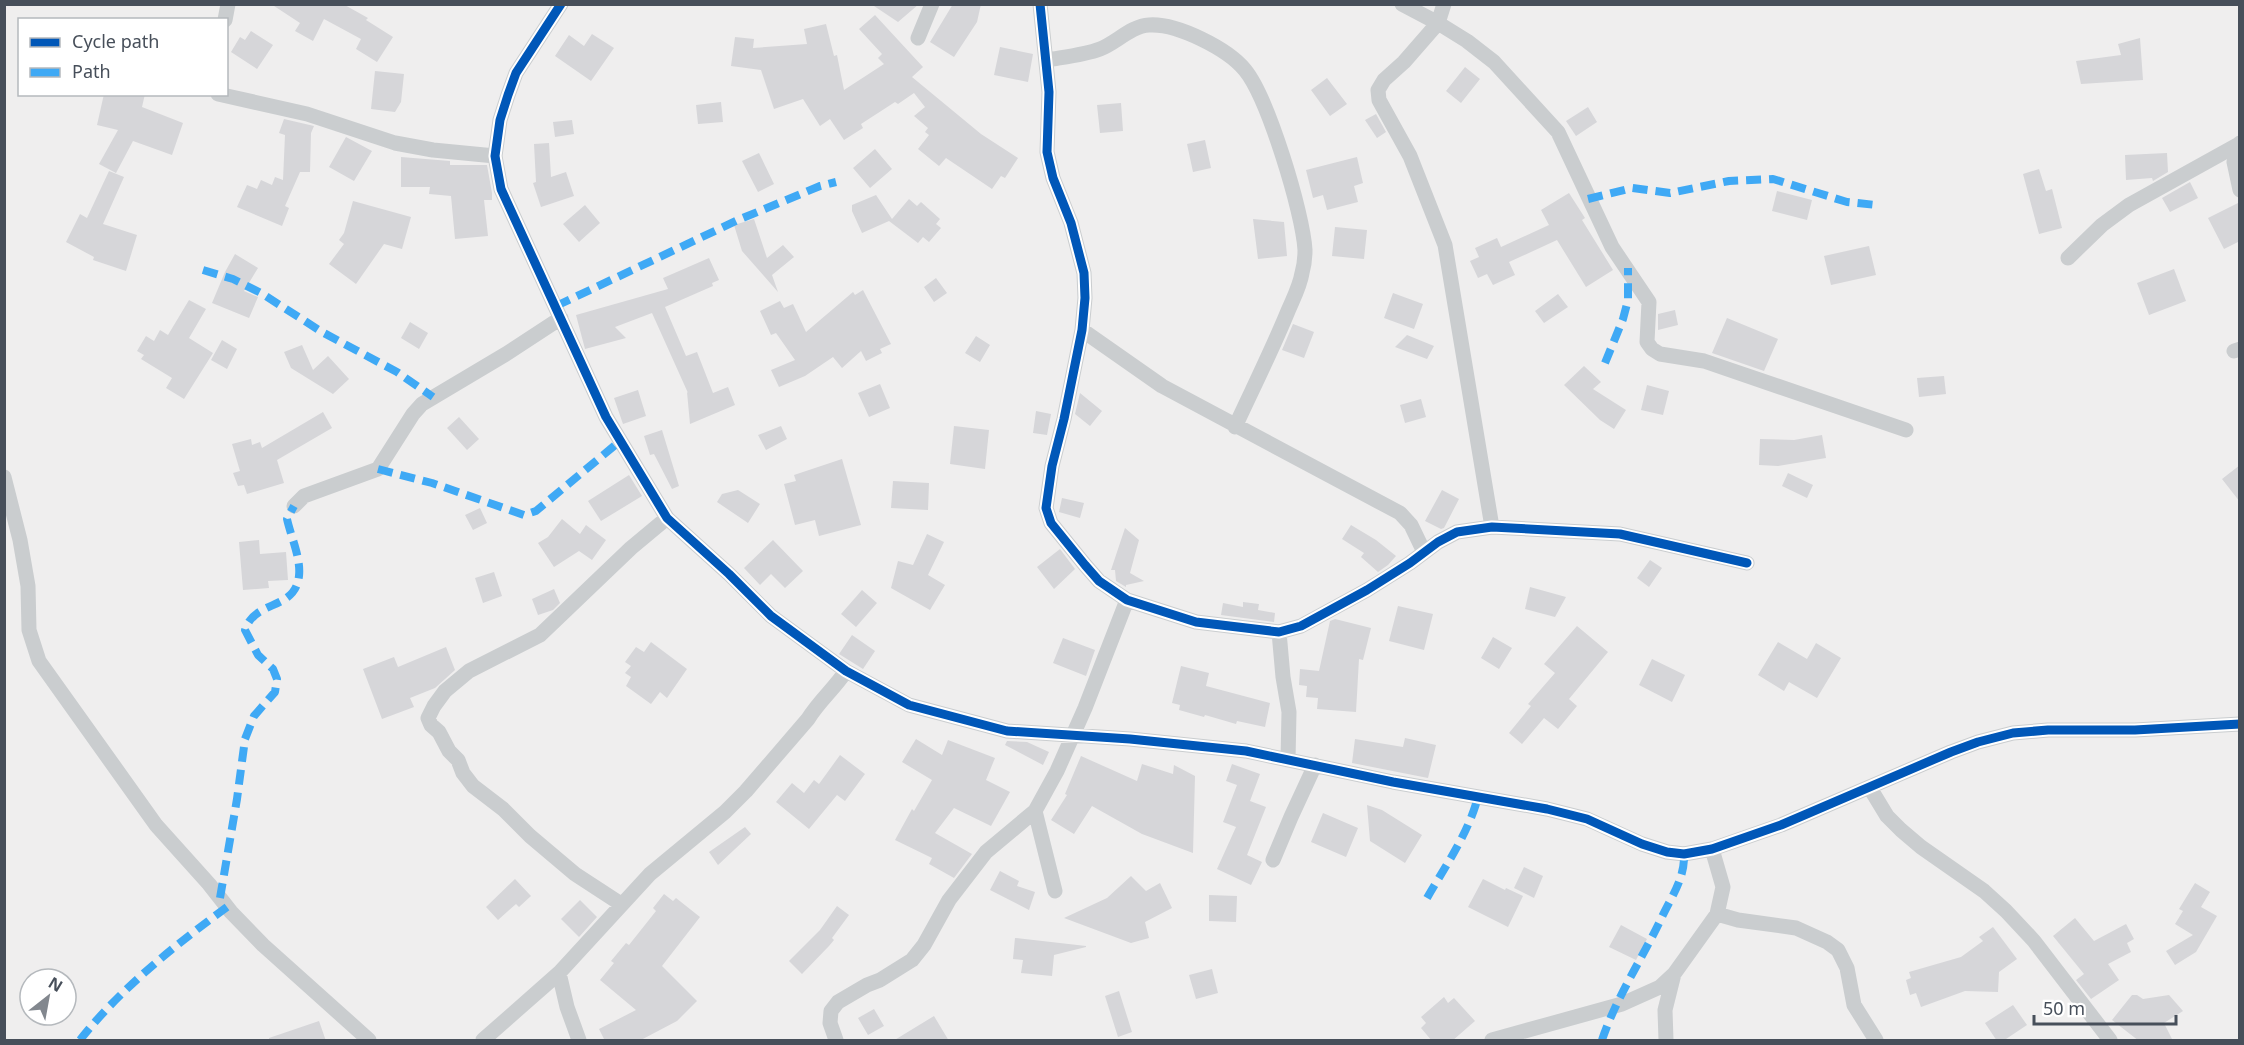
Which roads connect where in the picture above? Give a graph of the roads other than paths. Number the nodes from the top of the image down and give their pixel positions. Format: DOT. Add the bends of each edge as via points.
graph roads {
  1 [pos="561,4"];
  2 [pos="932,4"];
  3 [pos="1040,4"];
  4 [pos="1402,4"];
  5 [pos="1444,4"];
  6 [pos="1438,23"];
  7 [pos="918,38"];
  8 [pos="1047,60"];
  9 [pos="227,96"];
  10 [pos="2239,144"];
  11 [pos="495,156"];
  12 [pos="2240,190"];
  13 [pos="2068,258"];
  14 [pos="561,318"];
  15 [pos="1082,330"];
  16 [pos="1235,427"];
  17 [pos="1906,430"];
  18 [pos="4,477"];
  19 [pos="294,506"];
  20 [pos="668,518"];
  21 [pos="1492,527"];
  22 [pos="1424,552"];
  23 [pos="1747,563"];
  24 [pos="1127,600"];
  25 [pos="1279,632"];
  26 [pos="846,671"];
  27 [pos="2240,723"];
  28 [pos="1073,735"];
  29 [pos="1288,760"];
  30 [pos="1315,765"];
  31 [pos="1870,788"];
  32 [pos="1035,811"];
  33 [pos="1712,849"];
  34 [pos="1273,860"];
  35 [pos="1055,891"];
  36 [pos="621,904"];
  37 [pos="1717,914"];
  38 [pos="559,973"];
  39 [pos="1674,974"];
  40 [pos="369,1041"];
  41 [pos="483,1041"];
  42 [pos="579,1041"];
  43 [pos="836,1041"];
  44 [pos="1492,1041"];
  45 [pos="1666,1041"];
  46 [pos="1876,1041"];
  47 [pos="2110,1041"];
  1 -- 11 [label="street" via="516,73 500,120"];
  2 -- 7 [label="street"];
  3 -- 8 [label="street"];
  4 -- 6 [label="street"];
  5 -- 6 [label="street"];
  6 -- 17 [label="street" via="1494,62 1558,132 1612,246 1649,302 1647,342 1652,349 1660,354 1704,361"];
  6 -- 21 [label="street" via="1384,80 1378,90 1379,100 1410,156 1445,244"];
  8 -- 15 [label="street" via="1047,152 1084,273"];
  8 -- 16 [label="street" via="1100,49 1147,25 1161,26 1220,49 1256,85 1280,150 1305,251 1302,276"];
  9 -- 11 [label="street" via="307,114 395,143"];
  10 -- 12 [label="street" via="2234,162"];
  10 -- 13 [label="street" via="2129,205"];
  11 -- 14 [label="street" via="501,189"];
  14 -- 19 [label="street" via="422,404 378,470 304,496"];
  14 -- 20 [label="street" via="606,417"];
  15 -- 16 [label="street" via="1162,386"];
  15 -- 24 [label="street" via="1046,508 1051,523 1085,565"];
  16 -- 22 [label="street" via="1400,513 1411,525"];
  18 -- 40 [label="street" via="28,586 29,630 39,660 156,825 231,912"];
  20 -- 26 [label="street" via="771,616"];
  20 -- 36 [label="street" via="540,634 469,671 445,691 428,718 473,786 575,874"];
  21 -- 22 [label="street" via="1457,531"];
  21 -- 23 [label="street" via="1620,534"];
  22 -- 25 [label="street" via="1347,601 1301,626"];
  24 -- 25 [label="street" via="1196,622"];
  24 -- 28 [label="street"];
  25 -- 29 [label="street" via="1289,712"];
  26 -- 28 [label="street" via="909,705 944,716 1007,731"];
  26 -- 36 [label="street" via="746,791"];
  27 -- 31 [label="street" via="2013,733 1951,752"];
  28 -- 29 [label="street" via="1246,751"];
  28 -- 32 [label="street"];
  29 -- 30 [label="street"];
  30 -- 33 [label="street" via="1568,814 1667,852 1684,854"];
  30 -- 34 [label="street"];
  31 -- 33 [label="street"];
  31 -- 47 [label="street" via="1901,830 1984,891 2034,940"];
  32 -- 35 [label="street"];
  32 -- 43 [label="street" via="986,852 912,960 838,1002 831,1011 830,1023"];
  33 -- 37 [label="street" via="1723,888"];
  36 -- 38 [label="street"];
  37 -- 39 [label="street"];
  37 -- 46 [label="street" via="1796,928 1827,942 1838,951 1847,968 1854,1005"];
  38 -- 41 [label="street"];
  38 -- 42 [label="street"];
  39 -- 44 [label="street" via="1660,987 1622,1004"];
  39 -- 45 [label="street" via="1665,1010"];
}
